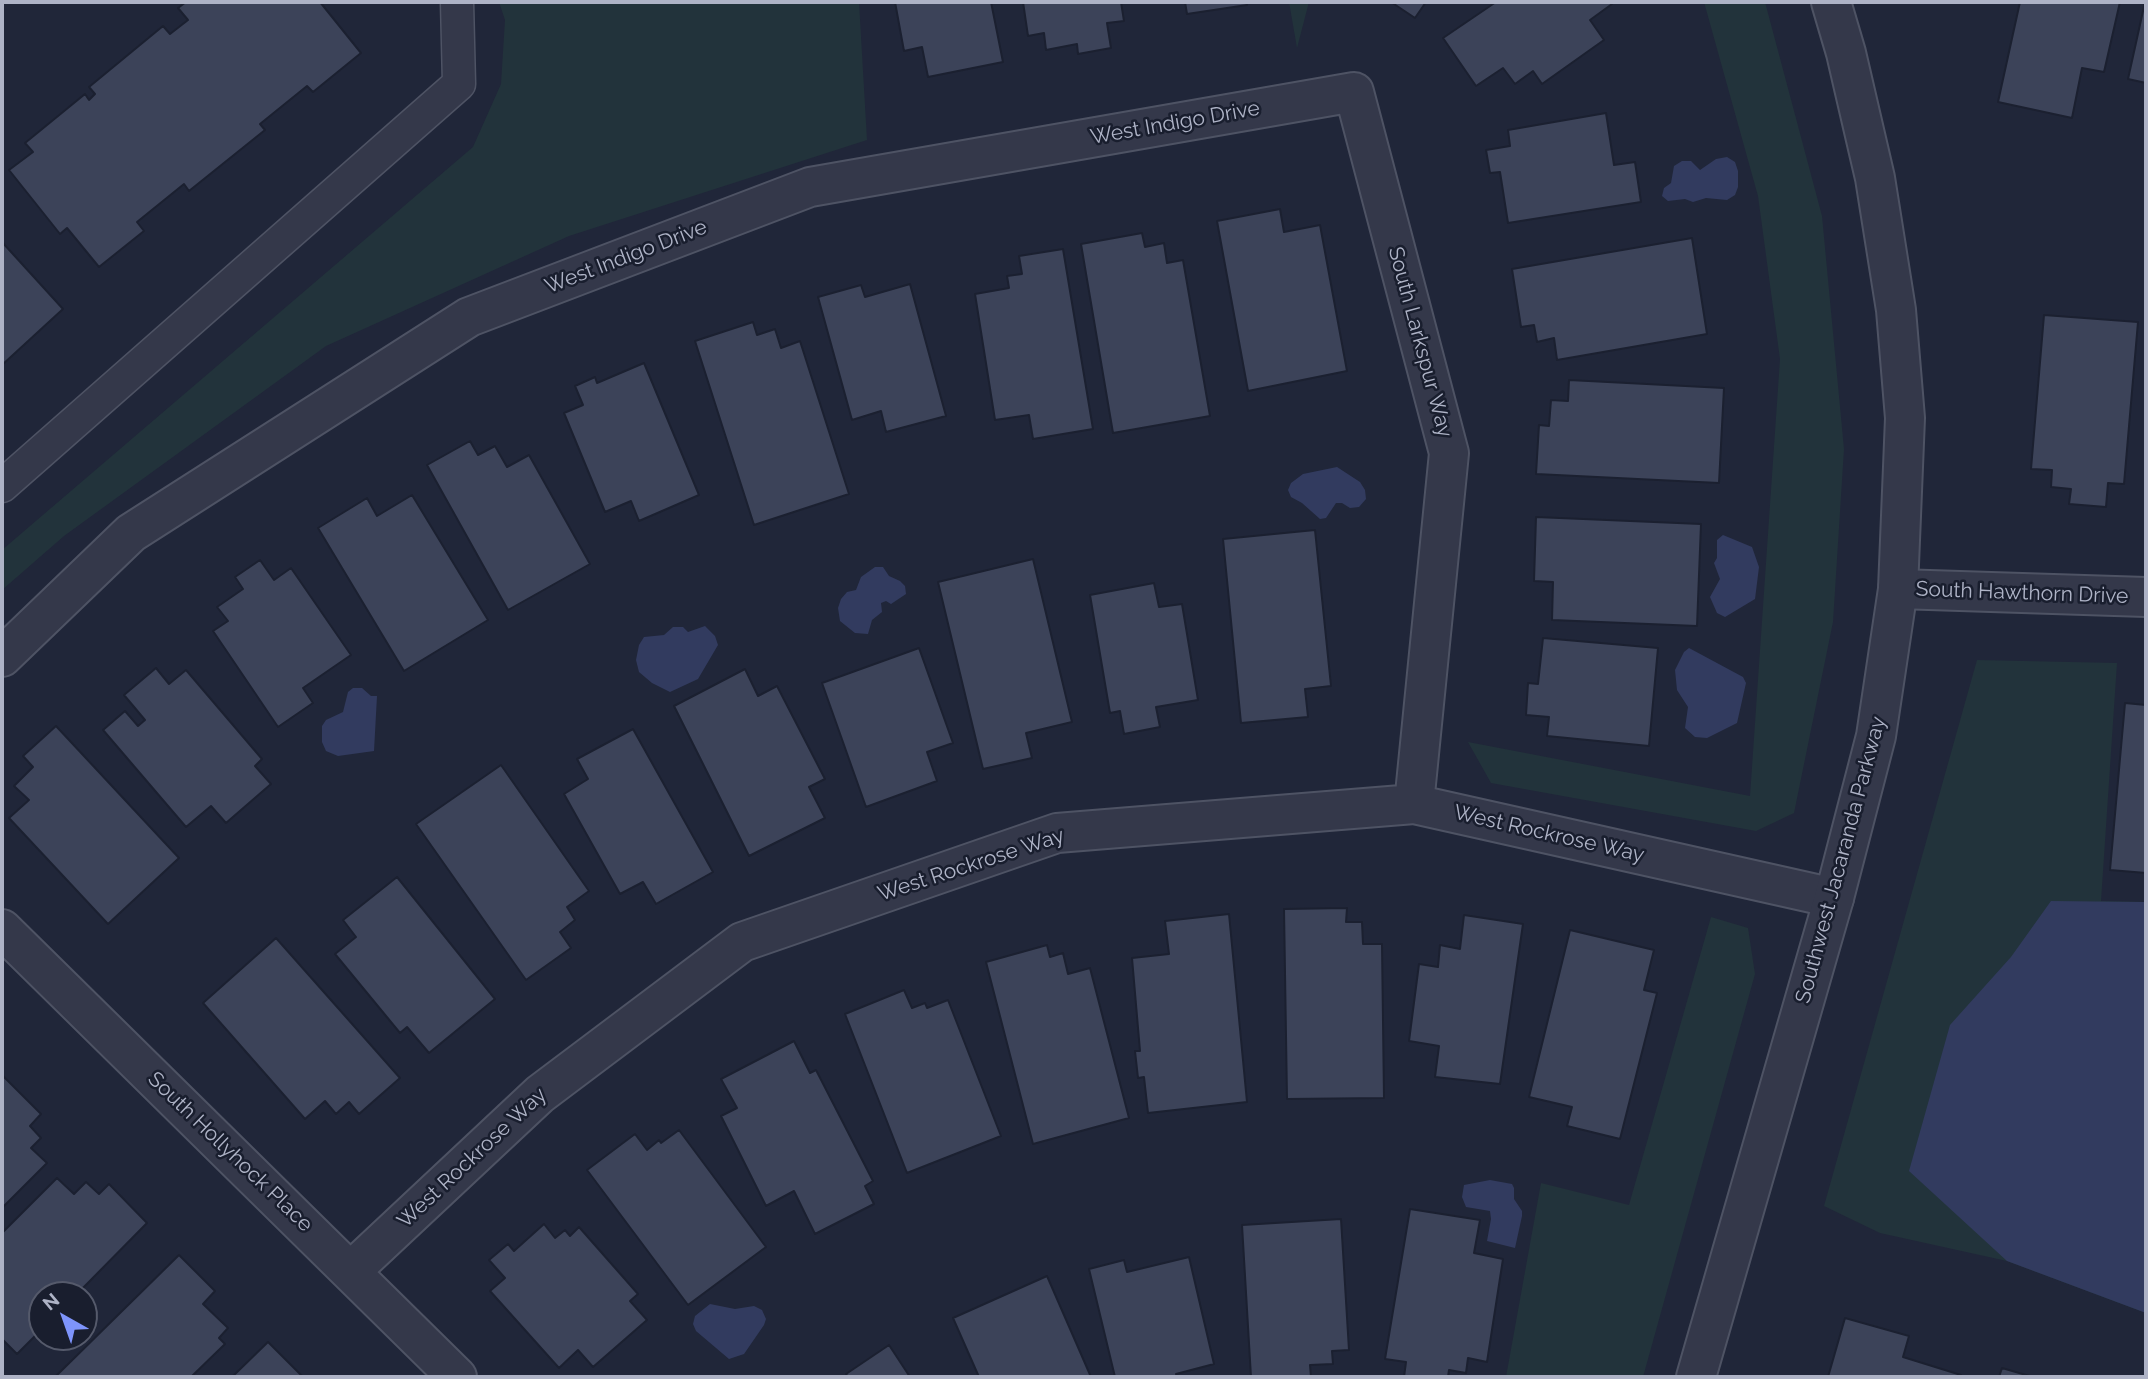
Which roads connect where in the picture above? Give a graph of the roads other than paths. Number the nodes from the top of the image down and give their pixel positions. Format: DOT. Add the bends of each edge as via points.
graph roads {
  1 [pos="457,2"];
  2 [pos="1831,2"];
  3 [pos="1354,92"];
  4 [pos="2,485"];
  5 [pos="1898,589"];
  6 [pos="2146,597"];
  7 [pos="2,657"];
  8 [pos="1414,804"];
  9 [pos="1834,898"];
  10 [pos="2,929"];
  11 [pos="351,1271"];
  12 [pos="457,1377"];
  13 [pos="1696,1377"];
  1 -- 4 [label="lane" via="459,84"];
  2 -- 5 [label="street, Southwest Jacaranda Parkway" via="1875,178 1896,310 1905,418"];
  3 -- 7 [label="street, West Indigo Drive" via="810,187 469,317 131,533"];
  3 -- 8 [label="street, South Larkspur Way" via="1449,453"];
  5 -- 6 [label="street, South Hawthorn Drive"];
  5 -- 9 [label="street, Southwest Jacaranda Parkway" via="1877,737"];
  8 -- 9 [label="street, West Rockrose Way"];
  8 -- 11 [label="street, West Rockrose Way" via="1057,833 742,942 540,1094"];
  9 -- 13 [label="street, Southwest Jacaranda Parkway"];
  10 -- 11 [label="street, South Hollyhock Place"];
  11 -- 12 [label="street, South Hollyhock Place"];
}
